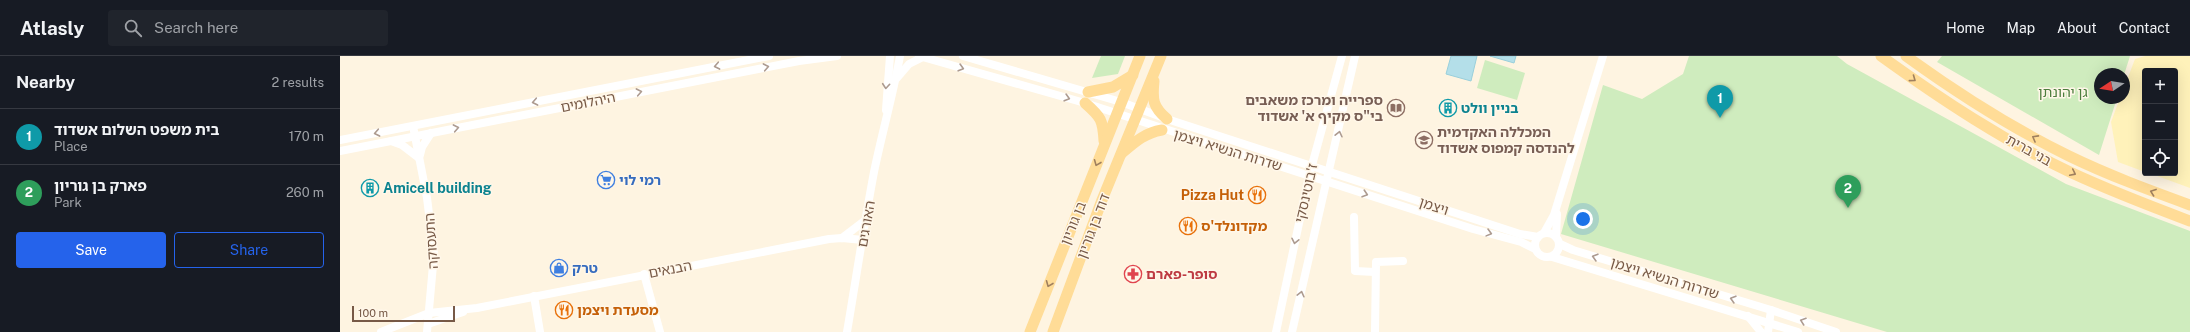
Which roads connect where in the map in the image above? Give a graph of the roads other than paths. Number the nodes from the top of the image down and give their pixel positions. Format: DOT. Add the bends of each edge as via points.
graph roads {
  1 [pos="769,56"];
  2 [pos="837,56"];
  3 [pos="890,56"];
  4 [pos="900,56"];
  5 [pos="921,56"];
  6 [pos="963,56"];
  7 [pos="1140,56"];
  8 [pos="1161,56"];
  9 [pos="1342,56"];
  10 [pos="1355,56"];
  11 [pos="1603,56"];
  12 [pos="1881,56"];
  13 [pos="1906,56"];
  14 [pos="1155,70"];
  15 [pos="1133,75"];
  16 [pos="896,78"];
  17 [pos="1087,98"];
  18 [pos="1121,102"];
  19 [pos="1139,109"];
  20 [pos="1117,114"];
  21 [pos="886,117"];
  22 [pos="1167,119"];
  23 [pos="1135,120"];
  24 [pos="413,126"];
  25 [pos="1162,130"];
  26 [pos="431,133"];
  27 [pos="415,136"];
  28 [pos="340,140"];
  29 [pos="390,141"];
  30 [pos="1104,146"];
  31 [pos="340,151"];
  32 [pos="1120,155"];
  33 [pos="419,158"];
  34 [pos="1312,166"];
  35 [pos="1330,172"];
  36 [pos="1309,176"];
  37 [pos="1328,182"];
  38 [pos="1559,198"];
  39 [pos="2190,205"];
  40 [pos="1354,217"];
  41 [pos="867,218"];
  42 [pos="2190,221"];
  43 [pos="1541,235"];
  44 [pos="842,238"];
  45 [pos="863,240"];
  46 [pos="1558,241"];
  47 [pos="1535,249"];
  48 [pos="1552,256"];
  49 [pos="1402,261"];
  50 [pos="1375,272"];
  51 [pos="644,274"];
  52 [pos="534,296"];
  53 [pos="477,308"];
  54 [pos="1771,310"];
  55 [pos="429,313"];
  56 [pos="1747,315"];
  57 [pos="1769,323"];
  58 [pos="427,328"];
  59 [pos="381,332"];
  60 [pos="540,332"];
  61 [pos="660,332"];
  62 [pos="847,332"];
  63 [pos="1030,332"];
  64 [pos="1053,332"];
  65 [pos="1276,332"];
  66 [pos="1292,332"];
  67 [pos="1375,332"];
  68 [pos="1761,332"];
  69 [pos="1768,332"];
  70 [pos="1798,332"];
  71 [pos="1836,332"];
  1 -- 24 [label="street, היהלומים, one-way"];
  26 -- 2 [label="street, היהלומים, one-way" via="799,61"];
  3 -- 21 [label="street, האורגים, one-way"];
  4 -- 16 [label="street, האורגים"];
  5 -- 16 [label="street"];
  5 -- 17 [label="street, שדרות הנשיא ויצמן, one-way"];
  6 -- 17 [label="street, שדרות הנשיא ויצמן"];
  7 -- 15 [label="main road, בן גוריון"];
  8 -- 14 [label="main road"];
  9 -- 34 [label="street, ז'בוטינסקי"];
  35 -- 10 [label="street, ז'בוטינסקי, one-way"];
  11 -- 38 [label="street"];
  12 -- 42 [label="main road, בני ברית, one-way" via="1927,90 2036,155 2114,192"];
  39 -- 13 [label="main road, בני ברית, one-way" via="2068,156 1938,79"];
  14 -- 19 [label="main road, דוד בן גוריון"];
  14 -- 22 [label="main road" via="1154,102 1157,110"];
  15 -- 17 [label="main road"];
  15 -- 18 [label="main road, בן גוריון"];
  16 -- 21 [label="street, האורגים"];
  17 -- 18 [label="street, שדרות הנשיא ויצמן"];
  17 -- 20 [label="street, שדרות הנשיא ויצמן"];
  17 -- 30 [label="main road" via="1102,121"];
  18 -- 19 [label="street, שדרות הנשיא ויצמן"];
  18 -- 20 [label="main road, בן גוריון"];
  19 -- 22 [label="street, שדרות הנשיא ויצמן"];
  19 -- 23 [label="main road, דוד בן גוריון"];
  20 -- 23 [label="street, שדרות הנשיא ויצמן"];
  20 -- 30 [label="main road, בן גוריון"];
  21 -- 41 [label="street, האורגים"];
  22 -- 34 [label="street, שדרות הנשיא ויצמן"];
  23 -- 25 [label="street, שדרות הנשיא ויצמן"];
  23 -- 32 [label="main road, דוד בן גוריון"];
  24 -- 27 [label="street, התעסוקה"];
  24 -- 28 [label="street, היהלומים, one-way"];
  25 -- 32 [label="main road" via="1142,136"];
  25 -- 36 [label="street, שדרות הנשיא ויצמן"];
  26 -- 27 [label="street, היהלומים"];
  26 -- 33 [label="street" via="422,147"];
  27 -- 29 [label="street, היהלומים"];
  27 -- 33 [label="street, התעסוקה"];
  29 -- 31 [label="street, היהלומים"];
  29 -- 33 [label="street" via="402,145"];
  30 -- 63 [label="main road, בן גוריון, one-way"];
  32 -- 64 [label="main road, דוד בן גוריון"];
  33 -- 55 [label="street, התעסוקה" via="432,226 434,254"];
  34 -- 35 [label="street, שדרות הנשיא ויצמן"];
  34 -- 36 [label="street, ז'בוטינסקי"];
  35 -- 37 [label="street, ז'בוטינסקי"];
  35 -- 43 [label="street, ויצמן" via="1520,234"];
  36 -- 37 [label="street, שדרות הנשיא ויצמן"];
  36 -- 65 [label="street, ז'בוטינסקי, one-way"];
  37 -- 47 [label="street, שדרות הנשיא ויצמן, one-way" via="1527,244"];
  66 -- 37 [label="street, ז'בוטינסקי, one-way"];
  38 -- 43 [label="street" via="1550,224"];
  38 -- 46 [label="street"];
  40 -- 50 [label="street" via="1355,271"];
  41 -- 44 [label="street"];
  41 -- 45 [label="street, האורגים"];
  43 -- 46 [label="street" via="1550,233"];
  43 -- 47 [label="street" via="1535,242"];
  44 -- 45 [label="street, הבנאים"];
  44 -- 51 [label="street, הבנאים"];
  45 -- 62 [label="street, האורגים"];
  46 -- 48 [label="street" via="1559,250"];
  54 -- 46 [label="street, שדרות הנשיא ויצמן, one-way" via="1572,250"];
  47 -- 48 [label="street" via="1542,256"];
  48 -- 56 [label="street, שדרות הנשיא ויצמן"];
  49 -- 50 [label="street" via="1376,262"];
  50 -- 67 [label="street"];
  51 -- 52 [label="street, הבנאים"];
  51 -- 61 [label="street"];
  52 -- 53 [label="street, הבנאים"];
  52 -- 60 [label="street"];
  53 -- 55 [label="street, הבנאים"];
  53 -- 58 [label="street, הבנאים"];
  54 -- 57 [label="street"];
  71 -- 54 [label="street, one-way"];
  55 -- 58 [label="street, התעסוקה"];
  55 -- 59 [label="street, הבנאים"];
  56 -- 57 [label="street, שדרות הנשיא ויצמן"];
  56 -- 68 [label="street"];
  57 -- 69 [label="street"];
  57 -- 70 [label="street, שדרות הנשיא ויצמן"];
}
